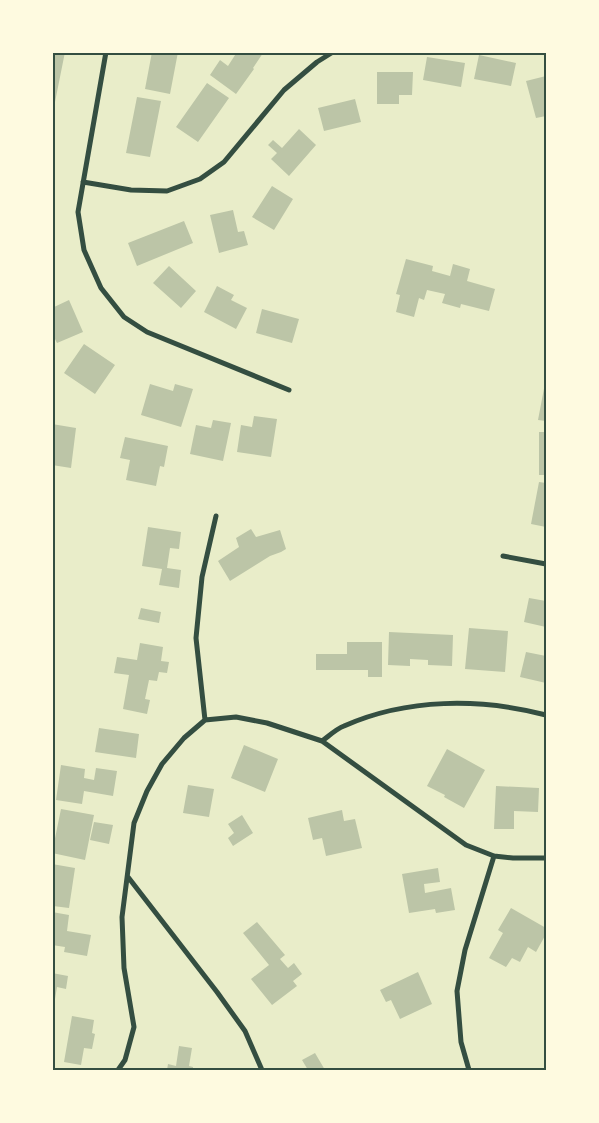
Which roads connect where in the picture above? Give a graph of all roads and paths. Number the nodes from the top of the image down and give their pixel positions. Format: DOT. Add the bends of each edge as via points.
graph roads {
  1 [pos="106,52"];
  2 [pos="333,52"];
  3 [pos="83,182"];
  4 [pos="289,390"];
  5 [pos="216,516"];
  6 [pos="504,556"];
  7 [pos="546,564"];
  8 [pos="546,715"];
  9 [pos="205,720"];
  10 [pos="322,741"];
  11 [pos="494,856"];
  12 [pos="546,858"];
  13 [pos="128,877"];
  14 [pos="118,1070"];
  15 [pos="262,1070"];
  16 [pos="469,1070"];
  1 -- 3 [label="street"];
  2 -- 3 [label="street" via="284,90 224,162 200,179 167,191 131,190"];
  3 -- 4 [label="street" via="78,212 84,250 100,288 124,317 147,332"];
  5 -- 9 [label="street" via="202,577 196,638"];
  6 -- 7 [label="street"];
  8 -- 10 [label="street" via="481,703 432,704 383,712 342,726"];
  9 -- 10 [label="street" via="236,717"];
  9 -- 13 [label="street" via="162,764 147,791 134,823"];
  10 -- 11 [label="street" via="466,845"];
  11 -- 12 [label="street"];
  11 -- 16 [label="street" via="465,950 457,991 462,1042"];
  13 -- 14 [label="street" via="122,917 124,960 134,1027 125,1060"];
  13 -- 15 [label="street" via="245,1031"];
}
